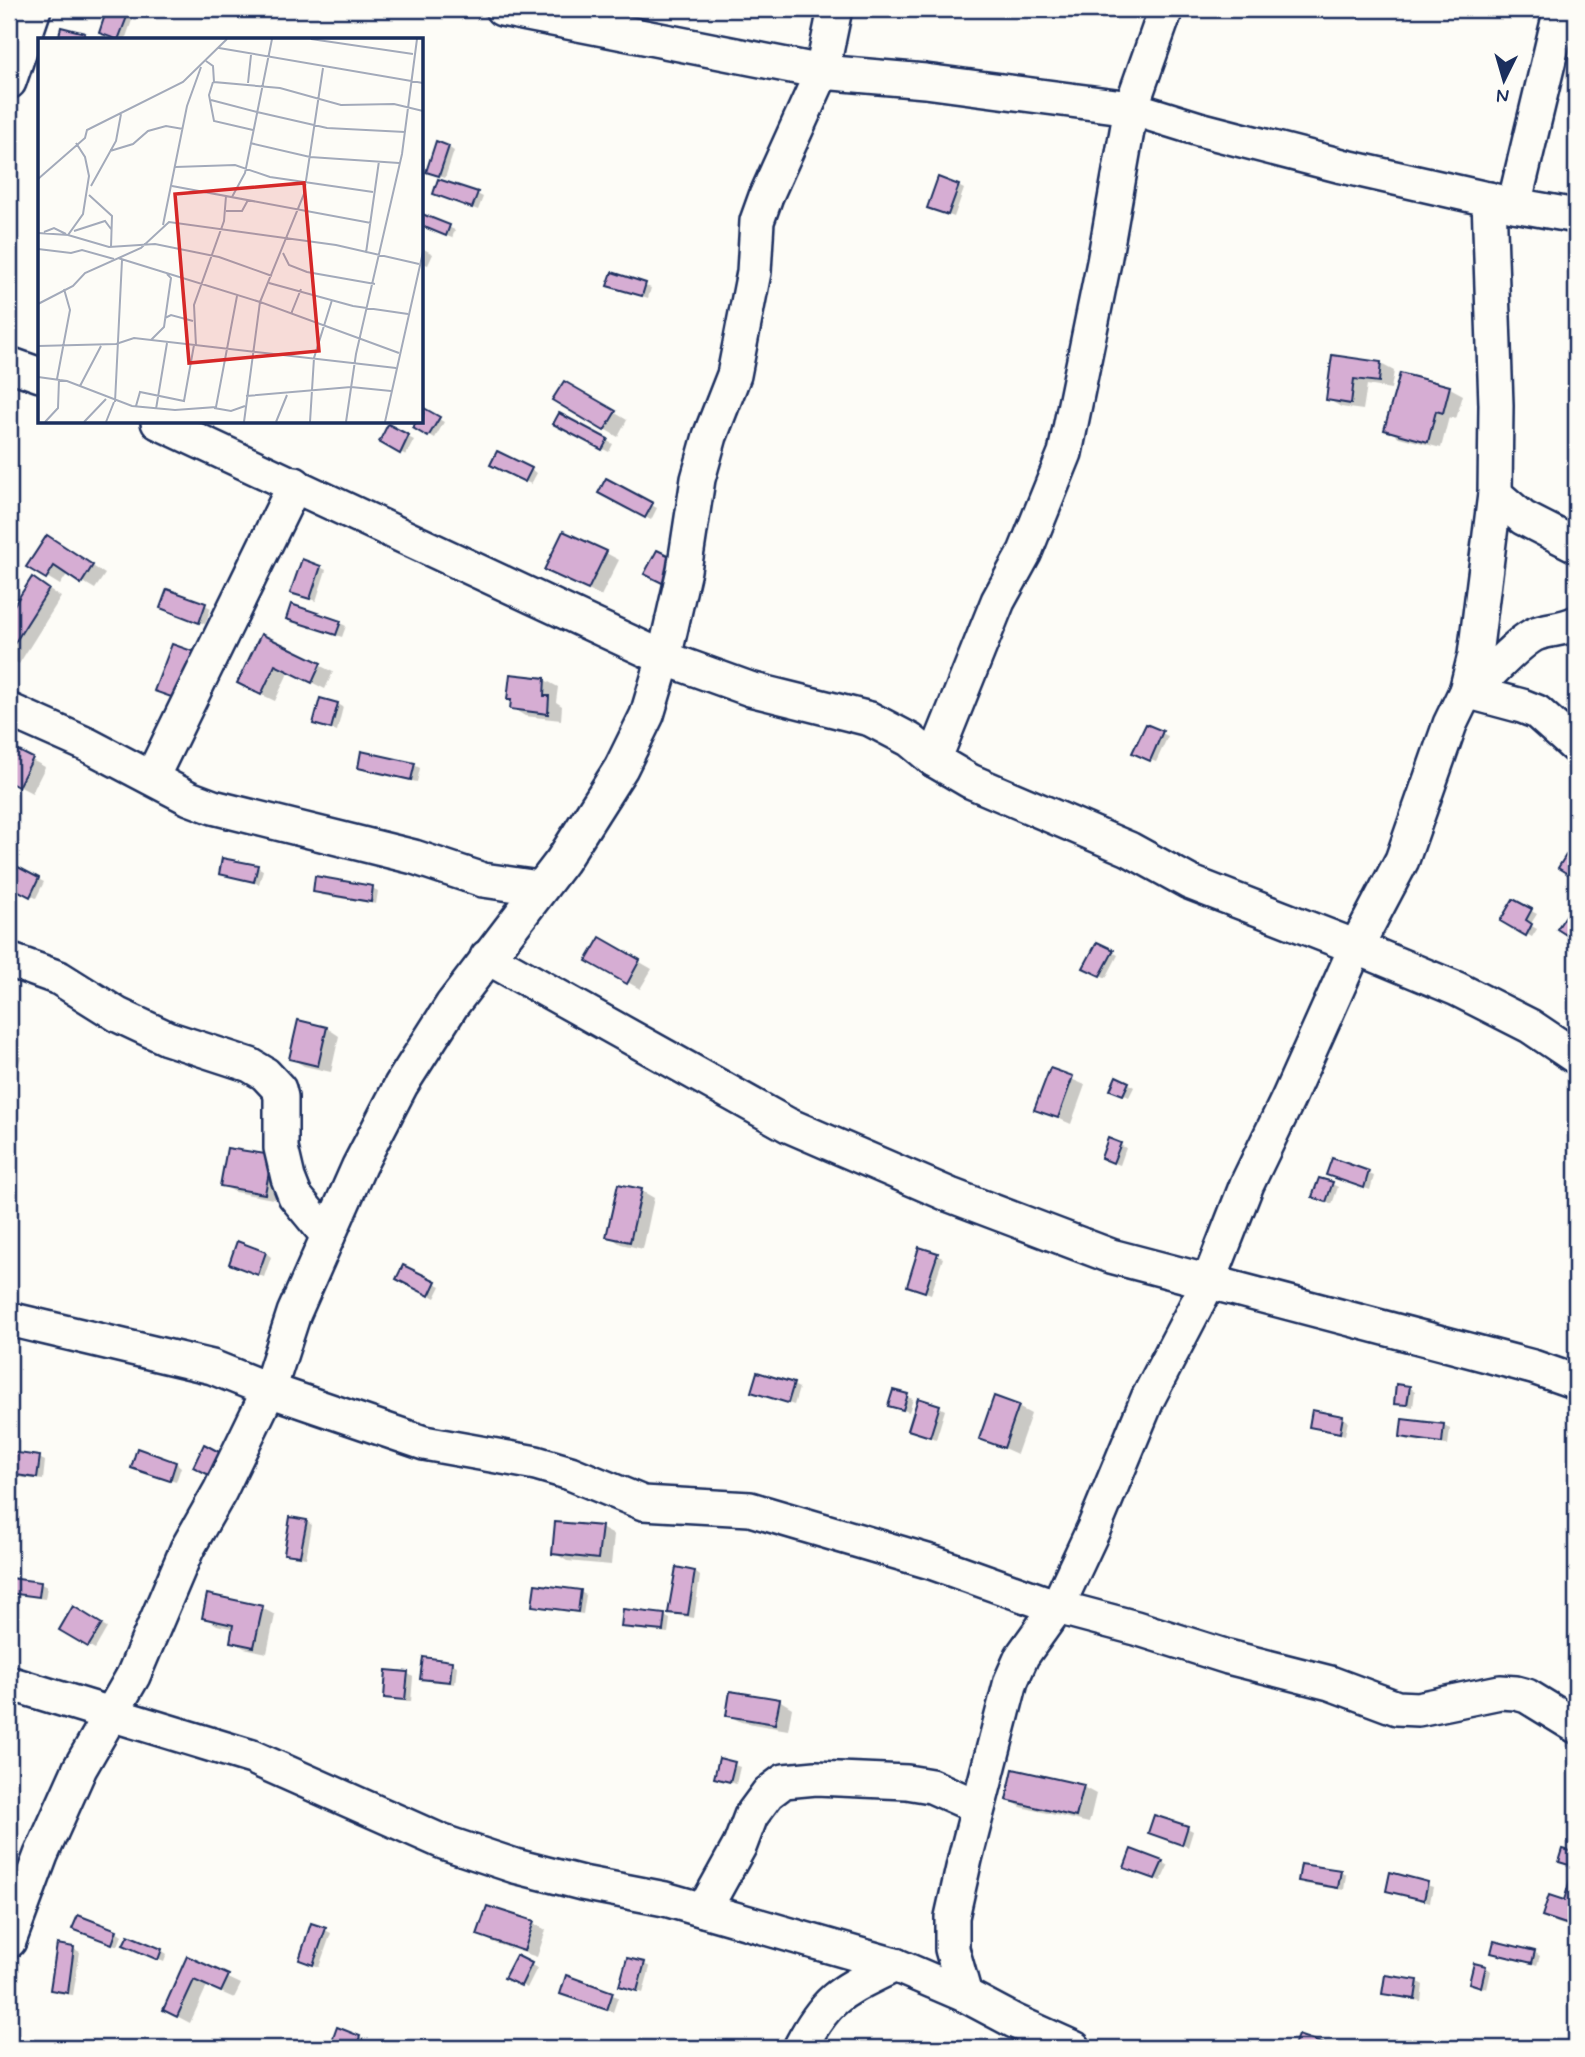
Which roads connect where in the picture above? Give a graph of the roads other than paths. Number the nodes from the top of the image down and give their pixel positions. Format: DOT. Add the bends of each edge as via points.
graph roads {
  1 [pos="34,9"];
  2 [pos="502,9"];
  3 [pos="835,9"];
  4 [pos="1166,9"];
  5 [pos="1561,9"];
  6 [pos="822,72"];
  7 [pos="9,82"];
  8 [pos="1131,108"];
  9 [pos="1502,202"];
  10 [pos="1576,216"];
  11 [pos="9,364"];
  12 [pos="38,374"];
  13 [pos="162,424"];
  14 [pos="295,484"];
  15 [pos="1495,494"];
  16 [pos="1576,545"];
  17 [pos="1576,623"];
  18 [pos="664,657"];
  19 [pos="1468,692"];
  20 [pos="9,710"];
  21 [pos="1576,747"];
  22 [pos="934,760"];
  23 [pos="152,777"];
  24 [pos="539,888"];
  25 [pos="1356,947"];
  26 [pos="488,957"];
  27 [pos="9,960"];
  28 [pos="1576,1056"];
  29 [pos="328,1236"];
  30 [pos="1209,1281"];
  31 [pos="9,1319"];
  32 [pos="1576,1382"];
  33 [pos="269,1390"];
  34 [pos="1057,1607"];
  35 [pos="9,1683"];
  36 [pos="111,1714"];
  37 [pos="1576,1726"];
  38 [pos="978,1807"];
  39 [pos="704,1910"];
  40 [pos="9,1941"];
  41 [pos="895,1965"];
  42 [pos="965,1995"];
  43 [pos="800,2048"];
  44 [pos="1074,2048"];
  1 -- 7 [label="street"];
  2 -- 6 [label="street"];
  3 -- 6 [label="street"];
  4 -- 8 [label="street"];
  5 -- 9 [label="street"];
  6 -- 8 [label="street"];
  6 -- 18 [label="street" via="757,220 754,272 734,375 698,479"];
  8 -- 9 [label="street" via="1342,166"];
  8 -- 22 [label="street" via="1065,453 1025,552 998,601"];
  9 -- 10 [label="street"];
  9 -- 15 [label="street"];
  11 -- 12 [label="street"];
  13 -- 14 [label="street"];
  14 -- 18 [label="street"];
  14 -- 23 [label="street"];
  15 -- 16 [label="street" via="1522,518"];
  15 -- 19 [label="street"];
  17 -- 19 [label="street" via="1537,633"];
  18 -- 22 [label="street" via="750,689 870,719 910,740"];
  18 -- 24 [label="street" via="647,715 621,768"];
  19 -- 21 [label="street" via="1537,712"];
  19 -- 25 [label="street" via="1450,724 1402,860"];
  20 -- 23 [label="street"];
  22 -- 25 [label="street" via="970,781 1129,849 1189,882"];
  23 -- 24 [label="street" via="213,807 414,857 483,880"];
  24 -- 26 [label="street"];
  25 -- 28 [label="street" via="1457,989 1530,1026"];
  25 -- 30 [label="street" via="1247,1184"];
  26 -- 29 [label="street" via="401,1085"];
  26 -- 30 [label="street" via="788,1125 950,1195 1111,1256"];
  27 -- 29 [label="street" via="59,978 118,1015 167,1038 265,1074 281,1097 281,1148 295,1196"];
  29 -- 33 [label="street" via="294,1313"];
  30 -- 32 [label="street"];
  30 -- 34 [label="street" via="1148,1398"];
  31 -- 33 [label="street" via="212,1367"];
  33 -- 34 [label="street" via="424,1443 536,1463 643,1503 750,1509 934,1563"];
  33 -- 36 [label="street" via="187,1549 133,1676"];
  34 -- 37 [label="street" via="1330,1683 1397,1708 1418,1709 1500,1692 1516,1693"];
  34 -- 38 [label="street" via="1022,1656 1011,1681"];
  35 -- 36 [label="street"];
  36 -- 39 [label="street" via="252,1757 479,1854 582,1884"];
  36 -- 40 [label="street" via="74,1781"];
  38 -- 39 [label="street" via="931,1786 906,1782 784,1781 751,1816"];
  38 -- 42 [label="street" via="952,1917 952,1949"];
  39 -- 41 [label="street"];
  41 -- 42 [label="street"];
  41 -- 43 [label="street" via="842,1991 825,2006"];
  42 -- 44 [label="street"];
}
